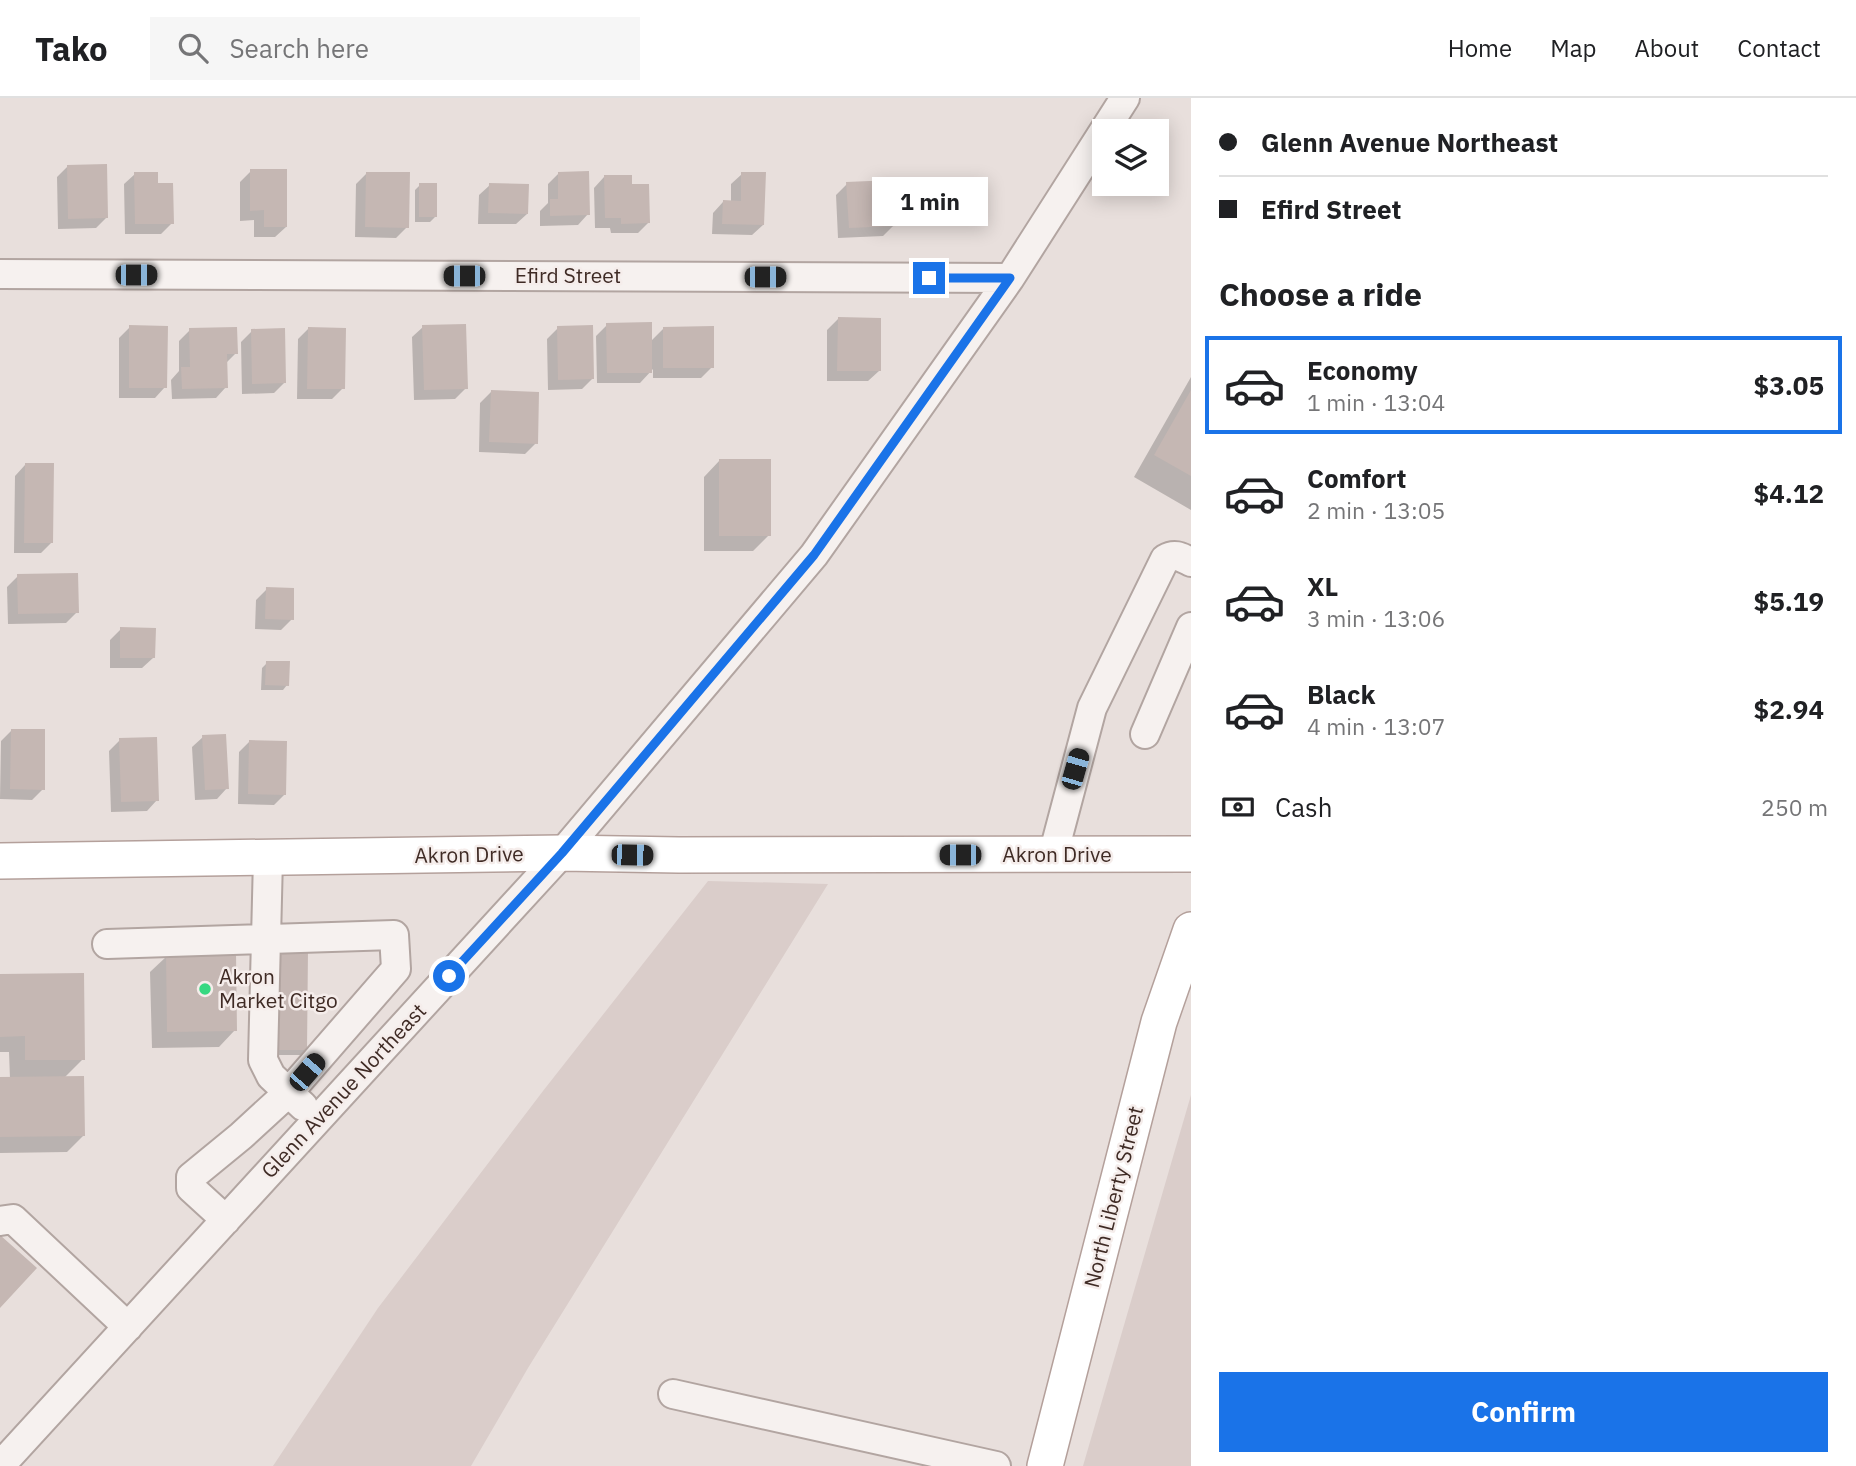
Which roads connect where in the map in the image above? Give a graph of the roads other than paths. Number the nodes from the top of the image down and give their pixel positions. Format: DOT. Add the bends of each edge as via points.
graph roads {
  1 [pos="1125,98"];
  2 [pos="0,274"];
  3 [pos="1010,278"];
  4 [pos="1191,562"];
  5 [pos="1191,627"];
  6 [pos="1145,734"];
  7 [pos="562,853"];
  8 [pos="1191,854"];
  9 [pos="1053,855"];
  10 [pos="268,858"];
  11 [pos="0,861"];
  12 [pos="1191,930"];
  13 [pos="266,939"];
  14 [pos="107,944"];
  15 [pos="289,1092"];
  16 [pos="317,1120"];
  17 [pos="226,1220"];
  18 [pos="0,1221"];
  19 [pos="128,1326"];
  20 [pos="673,1394"];
  21 [pos="1052,1465"];
  22 [pos="0,1466"];
  23 [pos="996,1466"];
  1 -- 3 [label="street, Glenn Avenue Northeast"];
  2 -- 3 [label="street, Efird Street"];
  3 -- 7 [label="street, Glenn Avenue Northeast" via="814,555"];
  4 -- 9 [label="street" via="1178,555 1165,559 1092,708"];
  5 -- 6 [label="street"];
  7 -- 9 [label="main road, Akron Drive"];
  7 -- 10 [label="main road, Akron Drive"];
  7 -- 16 [label="street, Glenn Avenue Northeast"];
  8 -- 9 [label="main road, Akron Drive"];
  10 -- 11 [label="main road, Akron Drive"];
  10 -- 13 [label="street"];
  12 -- 21 [label="main road, North Liberty Street" via="1159,1022"];
  13 -- 14 [label="street"];
  13 -- 15 [label="street" via="263,1059 271,1076"];
  13 -- 15 [label="street" via="394,935 396,970"];
  15 -- 16 [label="street"];
  15 -- 17 [label="street" via="191,1177 191,1188"];
  16 -- 17 [label="street, Glenn Avenue Northeast"];
  17 -- 19 [label="street, Glenn Avenue Northeast"];
  18 -- 19 [label="street" via="13,1219"];
  19 -- 22 [label="street, Glenn Avenue Northeast"];
  20 -- 23 [label="street"];
}
